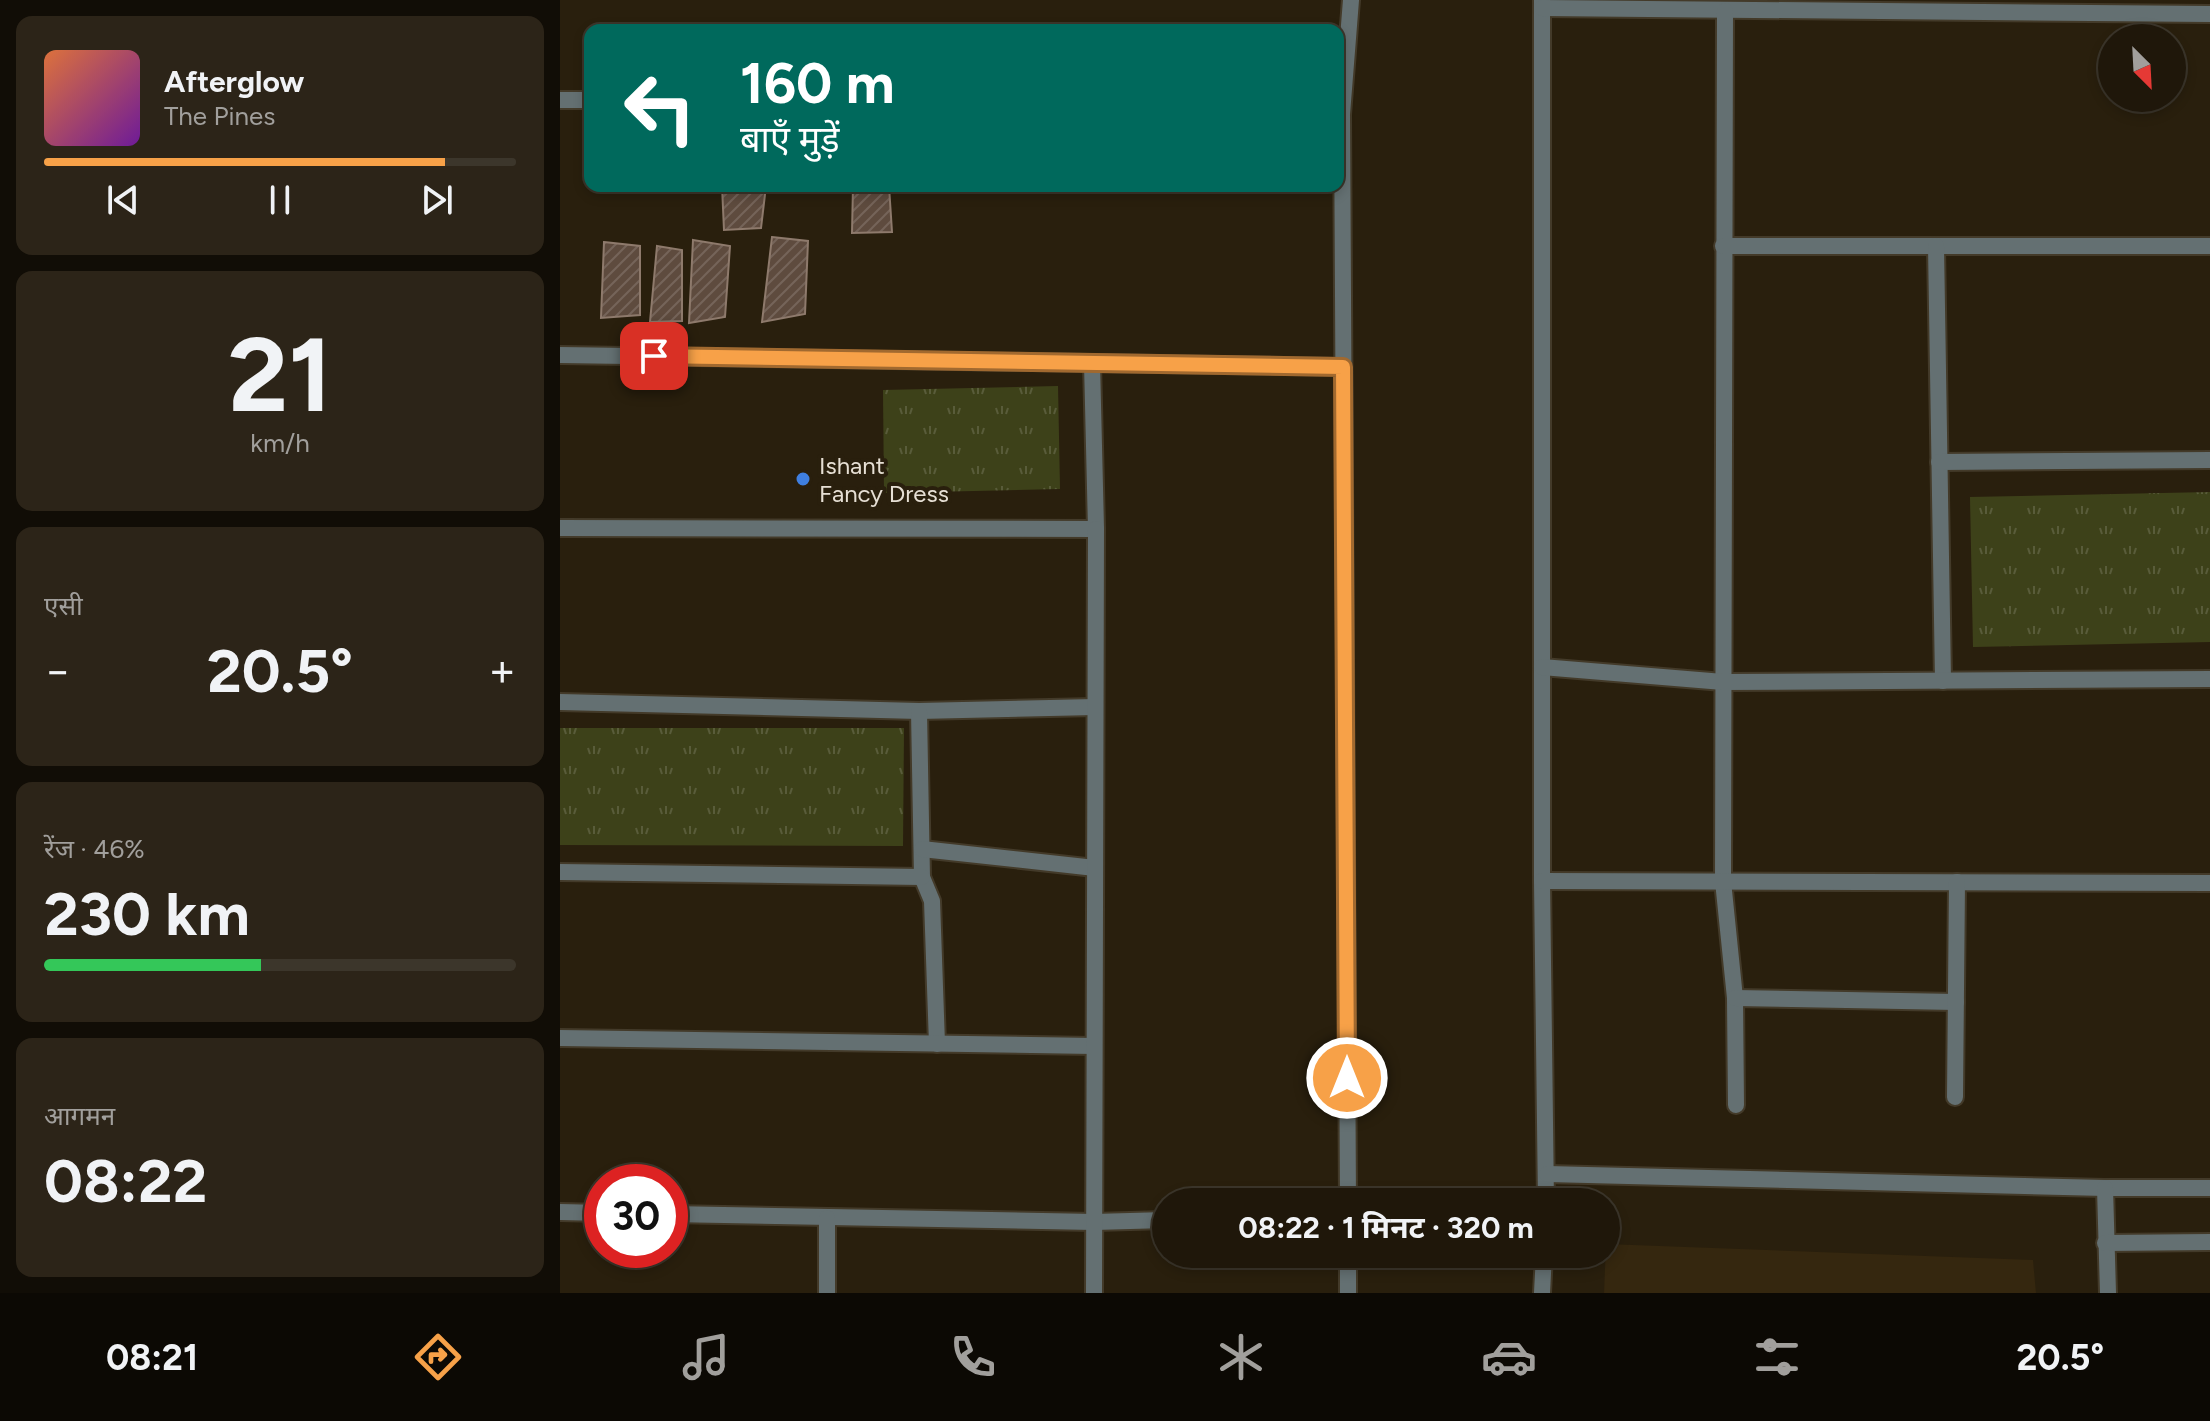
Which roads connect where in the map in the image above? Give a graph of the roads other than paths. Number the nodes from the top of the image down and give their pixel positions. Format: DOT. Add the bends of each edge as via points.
graph roads {
  1 [pos="1351,0"];
  2 [pos="1542,4"];
  3 [pos="1725,11"];
  4 [pos="2210,14"];
  5 [pos="1344,73"];
  6 [pos="560,100"];
  7 [pos="584,100"];
  8 [pos="1341,192"];
  9 [pos="1723,246"];
  10 [pos="1936,246"];
  11 [pos="2210,246"];
  12 [pos="560,355"];
  13 [pos="1092,363"];
  14 [pos="1343,367"];
  15 [pos="2210,460"];
  16 [pos="1939,462"];
  17 [pos="560,528"];
  18 [pos="1096,529"];
  19 [pos="1542,667"];
  20 [pos="2210,679"];
  21 [pos="1943,681"];
  22 [pos="1723,682"];
  23 [pos="560,702"];
  24 [pos="1095,707"];
  25 [pos="919,711"];
  26 [pos="922,849"];
  27 [pos="1095,868"];
  28 [pos="560,872"];
  29 [pos="922,877"];
  30 [pos="1542,881"];
  31 [pos="1723,881"];
  32 [pos="1957,882"];
  33 [pos="2210,883"];
  34 [pos="1735,998"];
  35 [pos="1956,1002"];
  36 [pos="560,1038"];
  37 [pos="937,1044"];
  38 [pos="1094,1046"];
  39 [pos="1955,1097"];
  40 [pos="1736,1105"];
  41 [pos="1547,1174"];
  42 [pos="1348,1188"];
  43 [pos="1546,1188"];
  44 [pos="2105,1188"];
  45 [pos="2210,1188"];
  46 [pos="560,1212"];
  47 [pos="584,1213"];
  48 [pos="688,1214"];
  49 [pos="827,1218"];
  50 [pos="1152,1220"];
  51 [pos="1094,1222"];
  52 [pos="2210,1242"];
  53 [pos="2105,1243"];
  54 [pos="1348,1268"];
  55 [pos="1543,1268"];
  56 [pos="827,1293"];
  57 [pos="1094,1293"];
  58 [pos="1348,1293"];
  59 [pos="1542,1293"];
  60 [pos="2108,1293"];
  1 -- 5 [label="street"];
  2 -- 3 [label="street"];
  2 -- 19 [label="street"];
  3 -- 4 [label="street"];
  3 -- 9 [label="street"];
  6 -- 7 [label="street"];
  8 -- 14 [label="street"];
  9 -- 10 [label="street"];
  9 -- 22 [label="street"];
  10 -- 11 [label="street"];
  10 -- 16 [label="street"];
  12 -- 13 [label="street"];
  13 -- 14 [label="street"];
  13 -- 18 [label="street"];
  14 -- 42 [label="street"];
  15 -- 16 [label="street"];
  16 -- 21 [label="street"];
  17 -- 18 [label="street"];
  18 -- 24 [label="street"];
  19 -- 22 [label="street"];
  19 -- 30 [label="street"];
  20 -- 21 [label="street"];
  21 -- 22 [label="street"];
  22 -- 31 [label="street"];
  23 -- 25 [label="street"];
  24 -- 25 [label="street"];
  24 -- 27 [label="street"];
  25 -- 26 [label="street"];
  26 -- 27 [label="street"];
  26 -- 29 [label="street"];
  27 -- 38 [label="street"];
  28 -- 29 [label="street"];
  29 -- 37 [label="street" via="932,901"];
  30 -- 31 [label="street"];
  30 -- 41 [label="street"];
  31 -- 32 [label="street"];
  31 -- 34 [label="street"];
  32 -- 33 [label="street"];
  32 -- 35 [label="street"];
  34 -- 35 [label="street"];
  34 -- 40 [label="street"];
  35 -- 39 [label="street"];
  36 -- 37 [label="street"];
  37 -- 38 [label="street"];
  38 -- 51 [label="street"];
  41 -- 43 [label="street"];
  41 -- 44 [label="street"];
  44 -- 45 [label="street"];
  44 -- 53 [label="street"];
  46 -- 47 [label="street"];
  48 -- 49 [label="street"];
  49 -- 51 [label="street"];
  49 -- 56 [label="street"];
  50 -- 51 [label="street"];
  51 -- 57 [label="street"];
  52 -- 53 [label="street"];
  53 -- 60 [label="street"];
  54 -- 58 [label="street"];
  55 -- 59 [label="street"];
}
